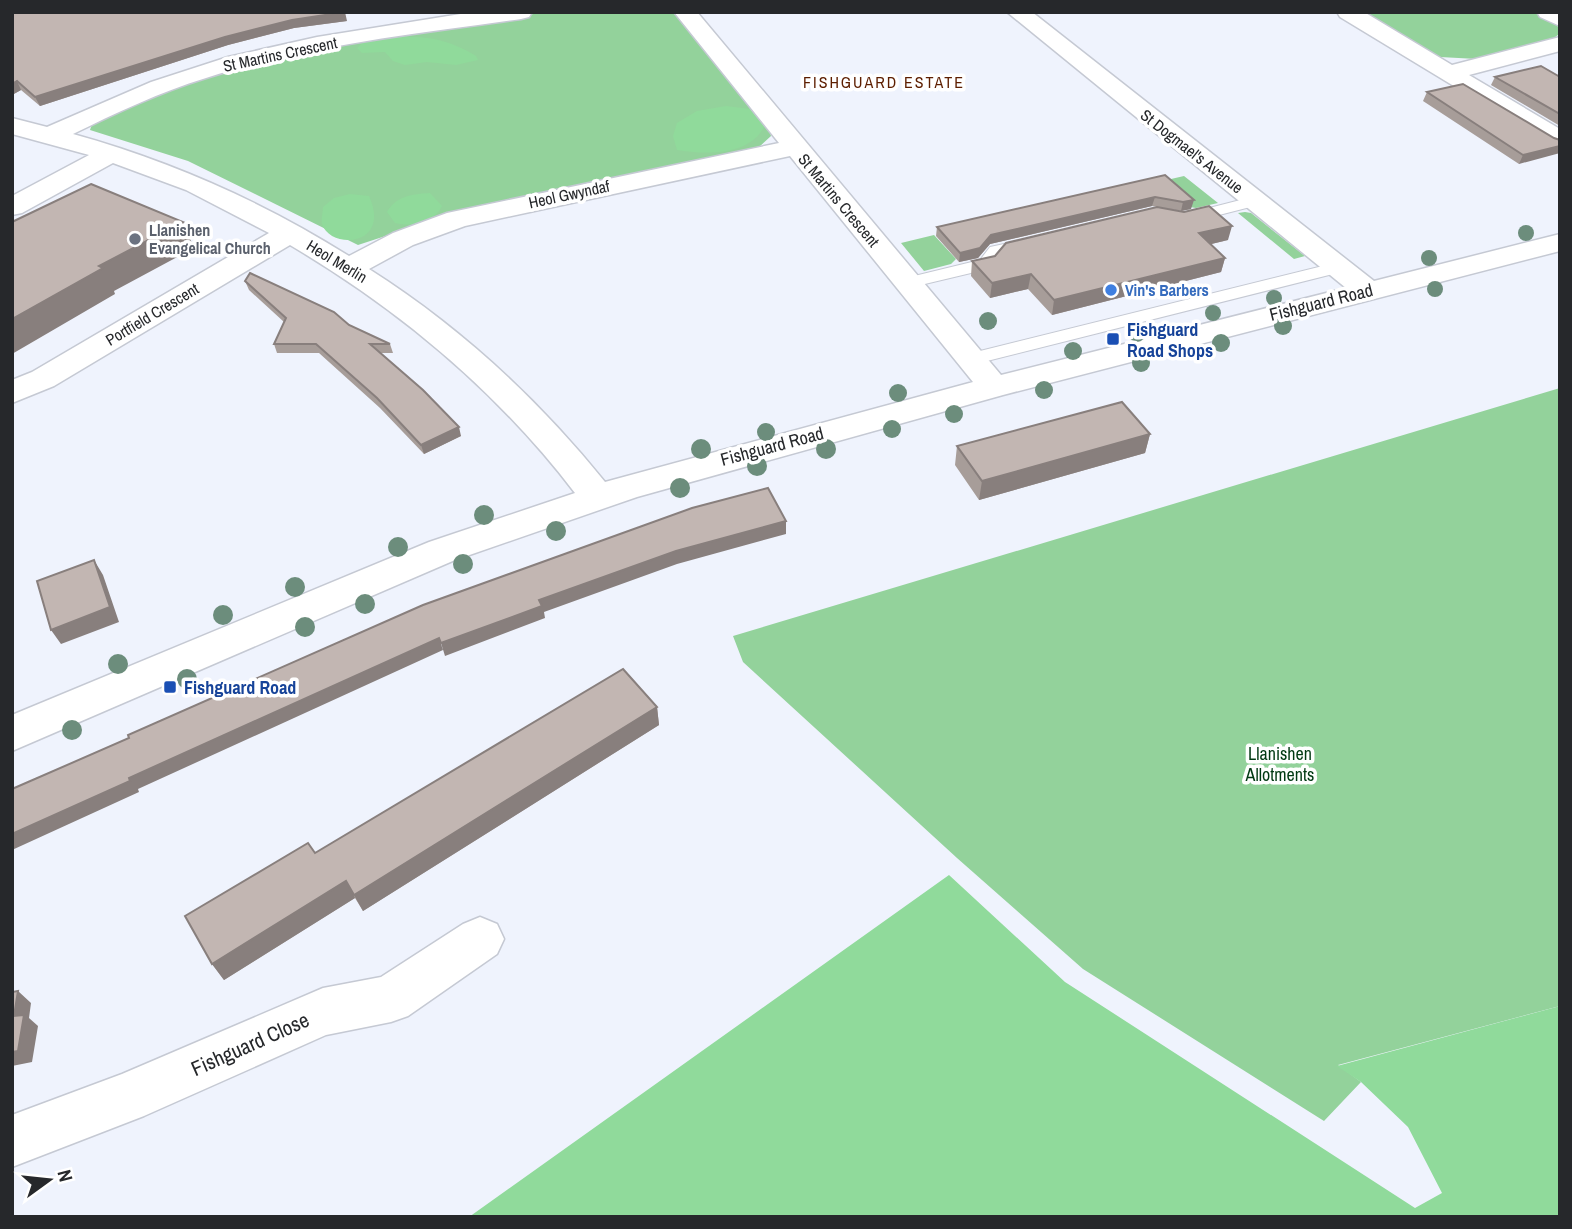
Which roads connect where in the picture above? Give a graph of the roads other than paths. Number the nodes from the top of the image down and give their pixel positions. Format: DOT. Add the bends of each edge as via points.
graph roads {
  1 [pos="521,12"];
  2 [pos="685,12"];
  3 [pos="1018,12"];
  4 [pos="1348,12"];
  5 [pos="1548,12"];
  6 [pos="1560,19"];
  7 [pos="1560,44"];
  8 [pos="1448,73"];
  9 [pos="12,126"];
  10 [pos="50,136"];
  11 [pos="1560,140"];
  12 [pos="796,147"];
  13 [pos="110,154"];
  14 [pos="1256,201"];
  15 [pos="12,207"];
  16 [pos="1163,216"];
  17 [pos="290,233"];
  18 [pos="1048,239"];
  19 [pos="1560,242"];
  20 [pos="350,267"];
  21 [pos="1339,267"];
  22 [pos="908,283"];
  23 [pos="1367,290"];
  24 [pos="971,359"];
  25 [pos="994,387"];
  26 [pos="12,393"];
  27 [pos="597,498"];
  28 [pos="12,734"];
  29 [pos="480,939"];
  30 [pos="12,1141"];
  1 -- 10 [label="street, St Martins Crescent" via="226,65 124,100"];
  2 -- 12 [label="street, St Martins Crescent"];
  3 -- 14 [label="street, St Dogmael's Avenue"];
  4 -- 8 [label="street"];
  5 -- 6 [label="street"];
  7 -- 8 [label="street"];
  8 -- 11 [label="street"];
  9 -- 10 [label="street, Heol Merlin"];
  10 -- 13 [label="street, Heol Merlin"];
  12 -- 20 [label="street, Heol Gwyndaf" via="457,219"];
  12 -- 22 [label="street, St Martins Crescent"];
  13 -- 15 [label="street"];
  13 -- 17 [label="street, Heol Merlin" via="188,181"];
  14 -- 16 [label="lane" via="1181,219"];
  14 -- 21 [label="street, St Dogmael's Avenue"];
  17 -- 20 [label="street, Heol Merlin"];
  17 -- 26 [label="street, Portfield Crescent"];
  18 -- 22 [label="lane" via="996,251 986,264"];
  19 -- 23 [label="street, Fishguard Road"];
  20 -- 27 [label="street, Heol Merlin" via="428,324 497,383 570,461"];
  21 -- 23 [label="street, St Dogmael's Avenue"];
  21 -- 24 [label="lane, Fishguard Road"];
  22 -- 24 [label="street, St Martins Crescent"];
  23 -- 25 [label="street, Fishguard Road"];
  24 -- 25 [label="street, St Martins Crescent"];
  25 -- 27 [label="street, Fishguard Road"];
  27 -- 28 [label="street, Fishguard Road" via="390,572"];
  29 -- 30 [label="street, Fishguard Close" via="391,999 323,1012 126,1098"];
}
